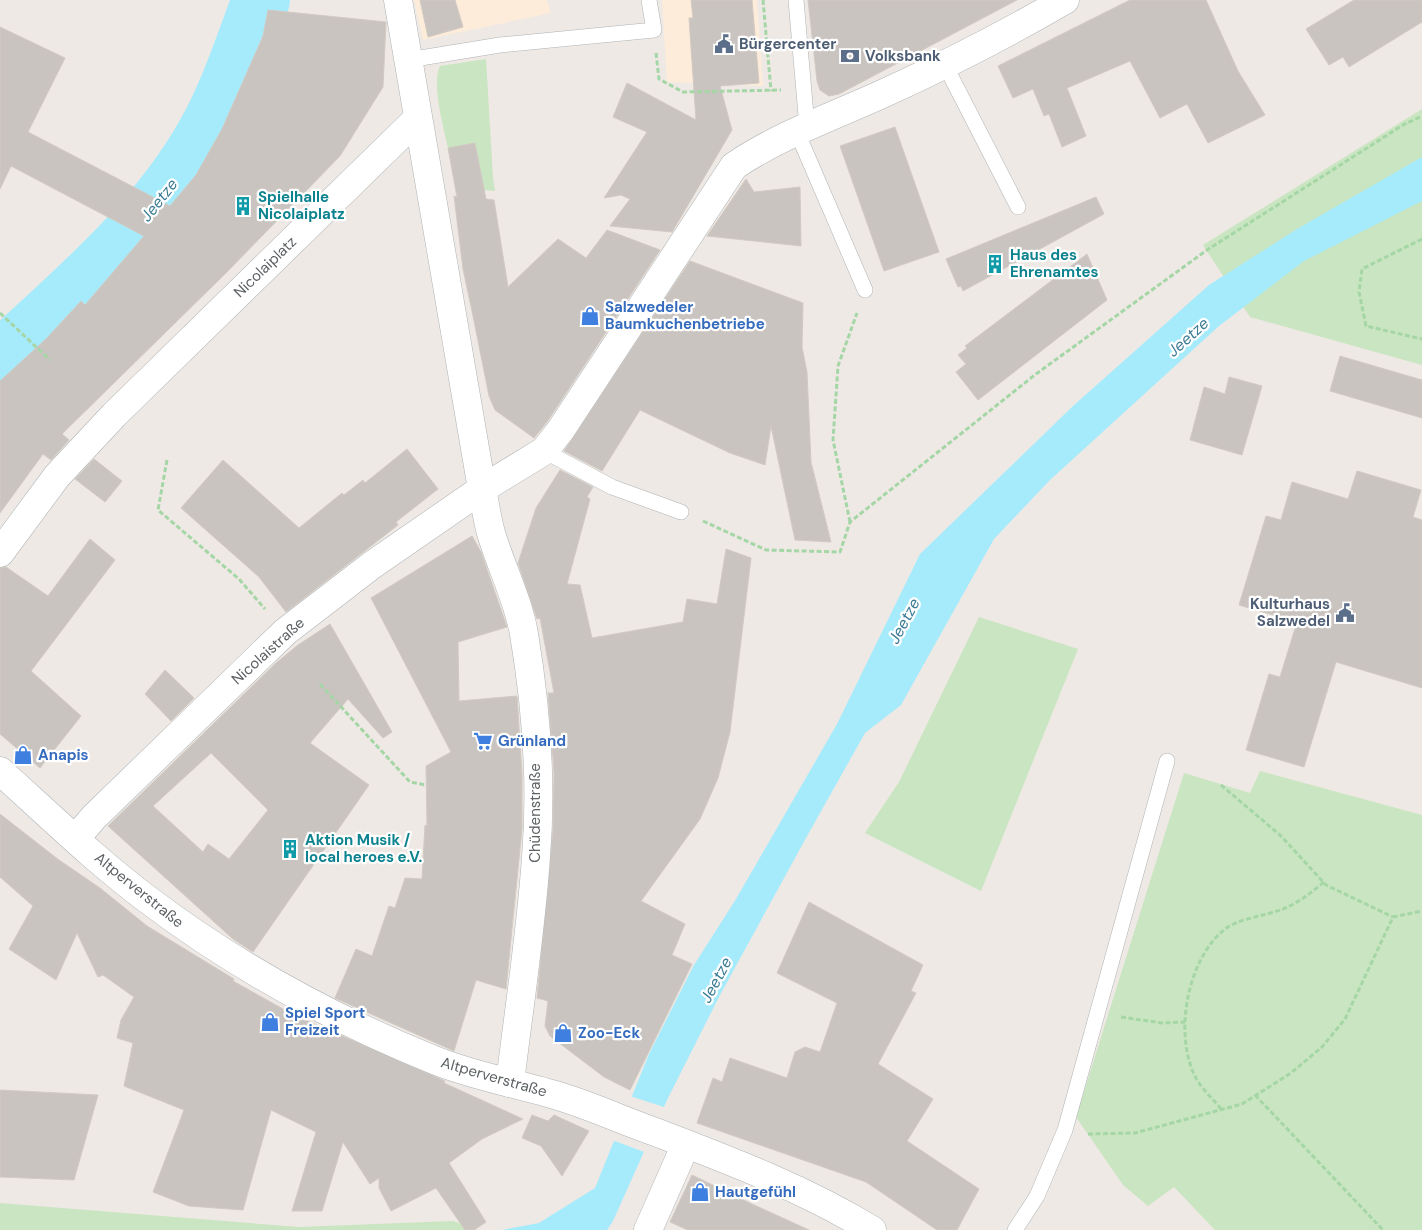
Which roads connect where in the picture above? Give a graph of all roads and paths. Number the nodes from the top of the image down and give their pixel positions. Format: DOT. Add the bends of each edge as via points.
graph roads {
  1 [pos="398,0"];
  2 [pos="649,0"];
  3 [pos="763,0"];
  4 [pos="796,0"];
  5 [pos="1066,0"];
  6 [pos="654,30"];
  7 [pos="408,60"];
  8 [pos="946,65"];
  9 [pos="804,89"];
  10 [pos="771,91"];
  11 [pos="1422,116"];
  12 [pos="417,119"];
  13 [pos="802,130"];
  14 [pos="1018,207"];
  15 [pos="1422,239"];
  16 [pos="865,290"];
  17 [pos="0,313"];
  18 [pos="1422,339"];
  19 [pos="49,359"];
  20 [pos="544,451"];
  21 [pos="167,460"];
  22 [pos="482,489"];
  23 [pos="682,512"];
  24 [pos="850,522"];
  25 [pos="0,553"];
  26 [pos="285,632"];
  27 [pos="320,684"];
  28 [pos="1167,761"];
  29 [pos="0,770"];
  30 [pos="426,784"];
  31 [pos="1221,785"];
  32 [pos="76,838"];
  33 [pos="1324,882"];
  34 [pos="1422,911"];
  35 [pos="1393,917"];
  36 [pos="1099,1009"];
  37 [pos="1185,1022"];
  38 [pos="510,1083"];
  39 [pos="1255,1095"];
  40 [pos="1221,1109"];
  41 [pos="1065,1130"];
  42 [pos="686,1144"];
  43 [pos="648,1230"];
  44 [pos="872,1230"];
  45 [pos="1015,1230"];
  46 [pos="1383,1230"];
  1 -- 7 [label="street"];
  2 -- 6 [label="lane"];
  3 -- 10 [label="path"];
  4 -- 9 [label="lane"];
  5 -- 8 [label="street, Nicolaistraße"];
  6 -- 7 [label="lane" via="500,45"];
  6 -- 10 [label="path" via="659,79 683,92"];
  7 -- 12 [label="street"];
  8 -- 13 [label="street, Nicolaistraße"];
  8 -- 14 [label="lane"];
  9 -- 10 [label="path"];
  9 -- 13 [label="lane"];
  11 -- 24 [label="path" via="1207,250 1036,374"];
  12 -- 22 [label="street"];
  12 -- 25 [label="street, Nicolaiplatz" via="114,415 57,476"];
  13 -- 16 [label="lane"];
  13 -- 20 [label="street, Nicolaistraße" via="746,158 728,174 679,254"];
  15 -- 18 [label="path" via="1362,269 1359,292 1366,326"];
  16 -- 24 [label="path" via="838,366 833,440"];
  17 -- 19 [label="path"];
  20 -- 22 [label="street, Nicolaistraße"];
  20 -- 23 [label="lane" via="612,487"];
  21 -- 26 [label="path" via="158,510 239,579"];
  22 -- 26 [label="street, Nicolaistraße" via="372,565"];
  22 -- 38 [label="street, Chüdenstraße" via="491,533 524,632 534,716 538,792 535,874"];
  23 -- 24 [label="path" via="766,550 840,552"];
  26 -- 32 [label="street, Nicolaistraße" via="94,816"];
  27 -- 30 [label="path" via="410,782"];
  28 -- 36 [label="lane"];
  29 -- 32 [label="street, Altperverstraße"];
  31 -- 33 [label="path" via="1280,835"];
  32 -- 38 [label="street, Altperverstraße" via="180,924 267,978 375,1034 432,1059"];
  33 -- 35 [label="path"];
  33 -- 37 [label="path" via="1283,909 1226,928 1212,944 1196,973"];
  34 -- 35 [label="path"];
  35 -- 39 [label="path" via="1345,1018 1322,1047"];
  36 -- 37 [label="path" via="1116,1016 1162,1023"];
  36 -- 41 [label="lane"];
  37 -- 40 [label="path" via="1185,1047 1197,1081"];
  38 -- 42 [label="street, Altperverstraße" via="556,1095"];
  39 -- 40 [label="path" via="1242,1104"];
  39 -- 46 [label="path"];
  40 -- 41 [label="path" via="1135,1133 1084,1134"];
  41 -- 45 [label="lane" via="1037,1196"];
  42 -- 43 [label="street"];
  42 -- 44 [label="street, Altperverstraße" via="748,1168"];
}
